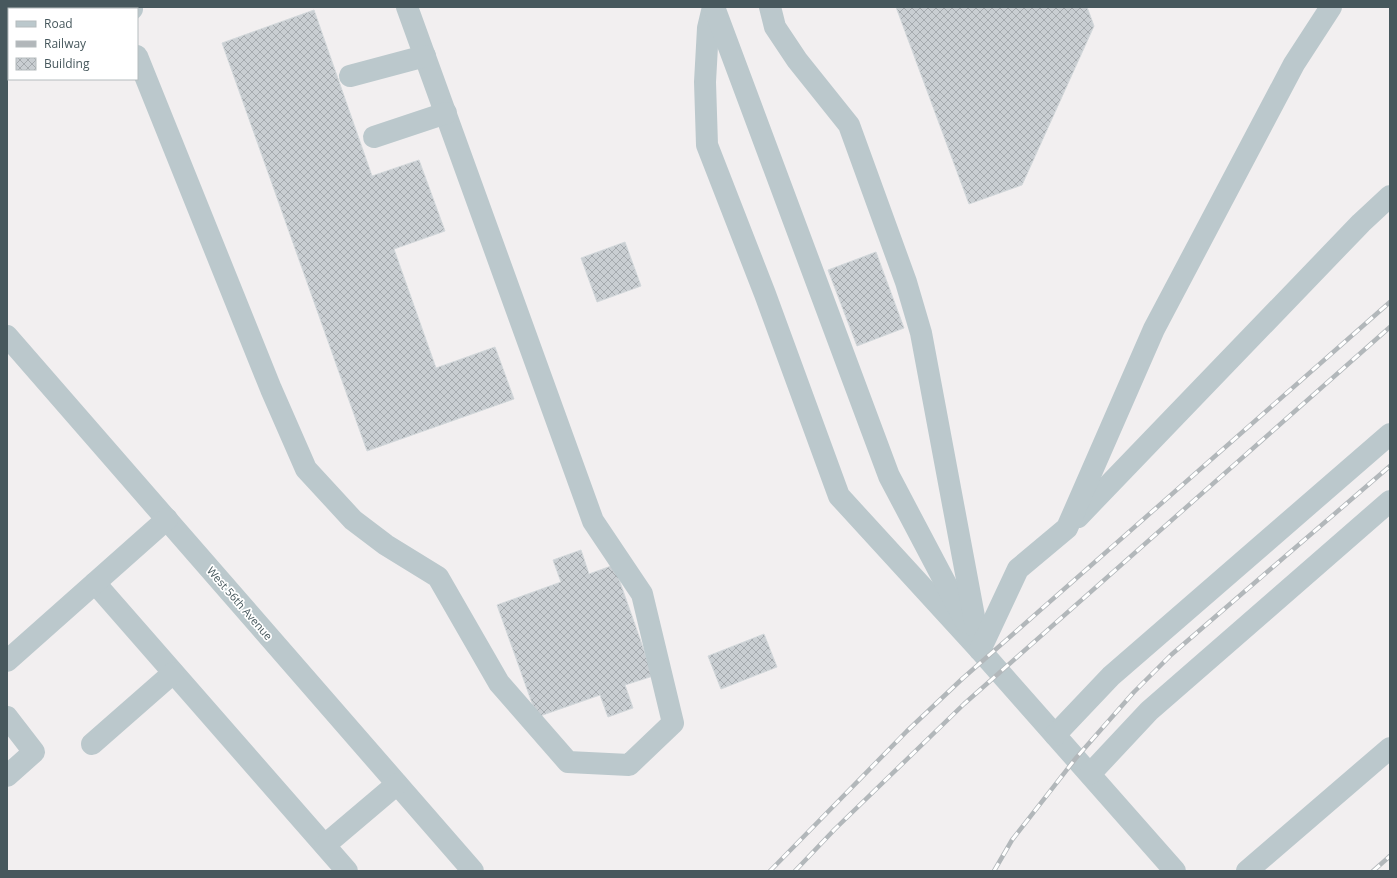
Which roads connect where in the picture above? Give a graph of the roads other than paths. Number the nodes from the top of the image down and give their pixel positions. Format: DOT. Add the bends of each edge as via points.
graph roads {
  1 [pos="407,7"];
  2 [pos="714,7"];
  3 [pos="770,7"];
  4 [pos="1331,7"];
  5 [pos="425,56"];
  6 [pos="138,58"];
  7 [pos="350,76"];
  8 [pos="446,113"];
  9 [pos="374,137"];
  10 [pos="1390,196"];
  11 [pos="7,336"];
  12 [pos="1390,434"];
  13 [pos="1390,501"];
  14 [pos="167,520"];
  15 [pos="1067,528"];
  16 [pos="95,583"];
  17 [pos="980,650"];
  18 [pos="7,661"];
  19 [pos="174,673"];
  20 [pos="7,717"];
  21 [pos="1055,735"];
  22 [pos="92,744"];
  23 [pos="1390,748"];
  24 [pos="1090,774"];
  25 [pos="7,776"];
  26 [pos="397,784"];
  27 [pos="325,845"];
  28 [pos="347,871"];
  29 [pos="473,871"];
  30 [pos="1175,871"];
  31 [pos="1247,871"];
  1 -- 5 [label="street"];
  2 -- 17 [label="street" via="889,476"];
  2 -- 17 [label="street" via="708,28 704,82 707,146 765,294 839,496"];
  3 -- 17 [label="street" via="775,27 797,60 849,125 906,282 921,333"];
  4 -- 15 [label="street" via="1294,64 1154,330"];
  5 -- 7 [label="street"];
  5 -- 8 [label="street"];
  6 -- 8 [label="street" via="271,389 306,468 353,520 386,545 438,577 498,683 568,762 629,766 672,722 642,594 593,522"];
  8 -- 9 [label="street"];
  10 -- 15 [label="street"];
  11 -- 14 [label="street, West 56th Avenue"];
  12 -- 21 [label="street" via="1111,676"];
  13 -- 24 [label="street" via="1149,711"];
  14 -- 16 [label="street"];
  14 -- 26 [label="street, West 56th Avenue"];
  15 -- 17 [label="street" via="1018,569"];
  16 -- 18 [label="street"];
  16 -- 19 [label="street"];
  17 -- 21 [label="street"];
  19 -- 22 [label="street"];
  19 -- 27 [label="street"];
  20 -- 25 [label="street" via="34,752"];
  21 -- 24 [label="street"];
  23 -- 31 [label="street"];
  24 -- 30 [label="street"];
  26 -- 27 [label="street"];
  26 -- 29 [label="street, West 56th Avenue"];
  27 -- 28 [label="street"];
}
